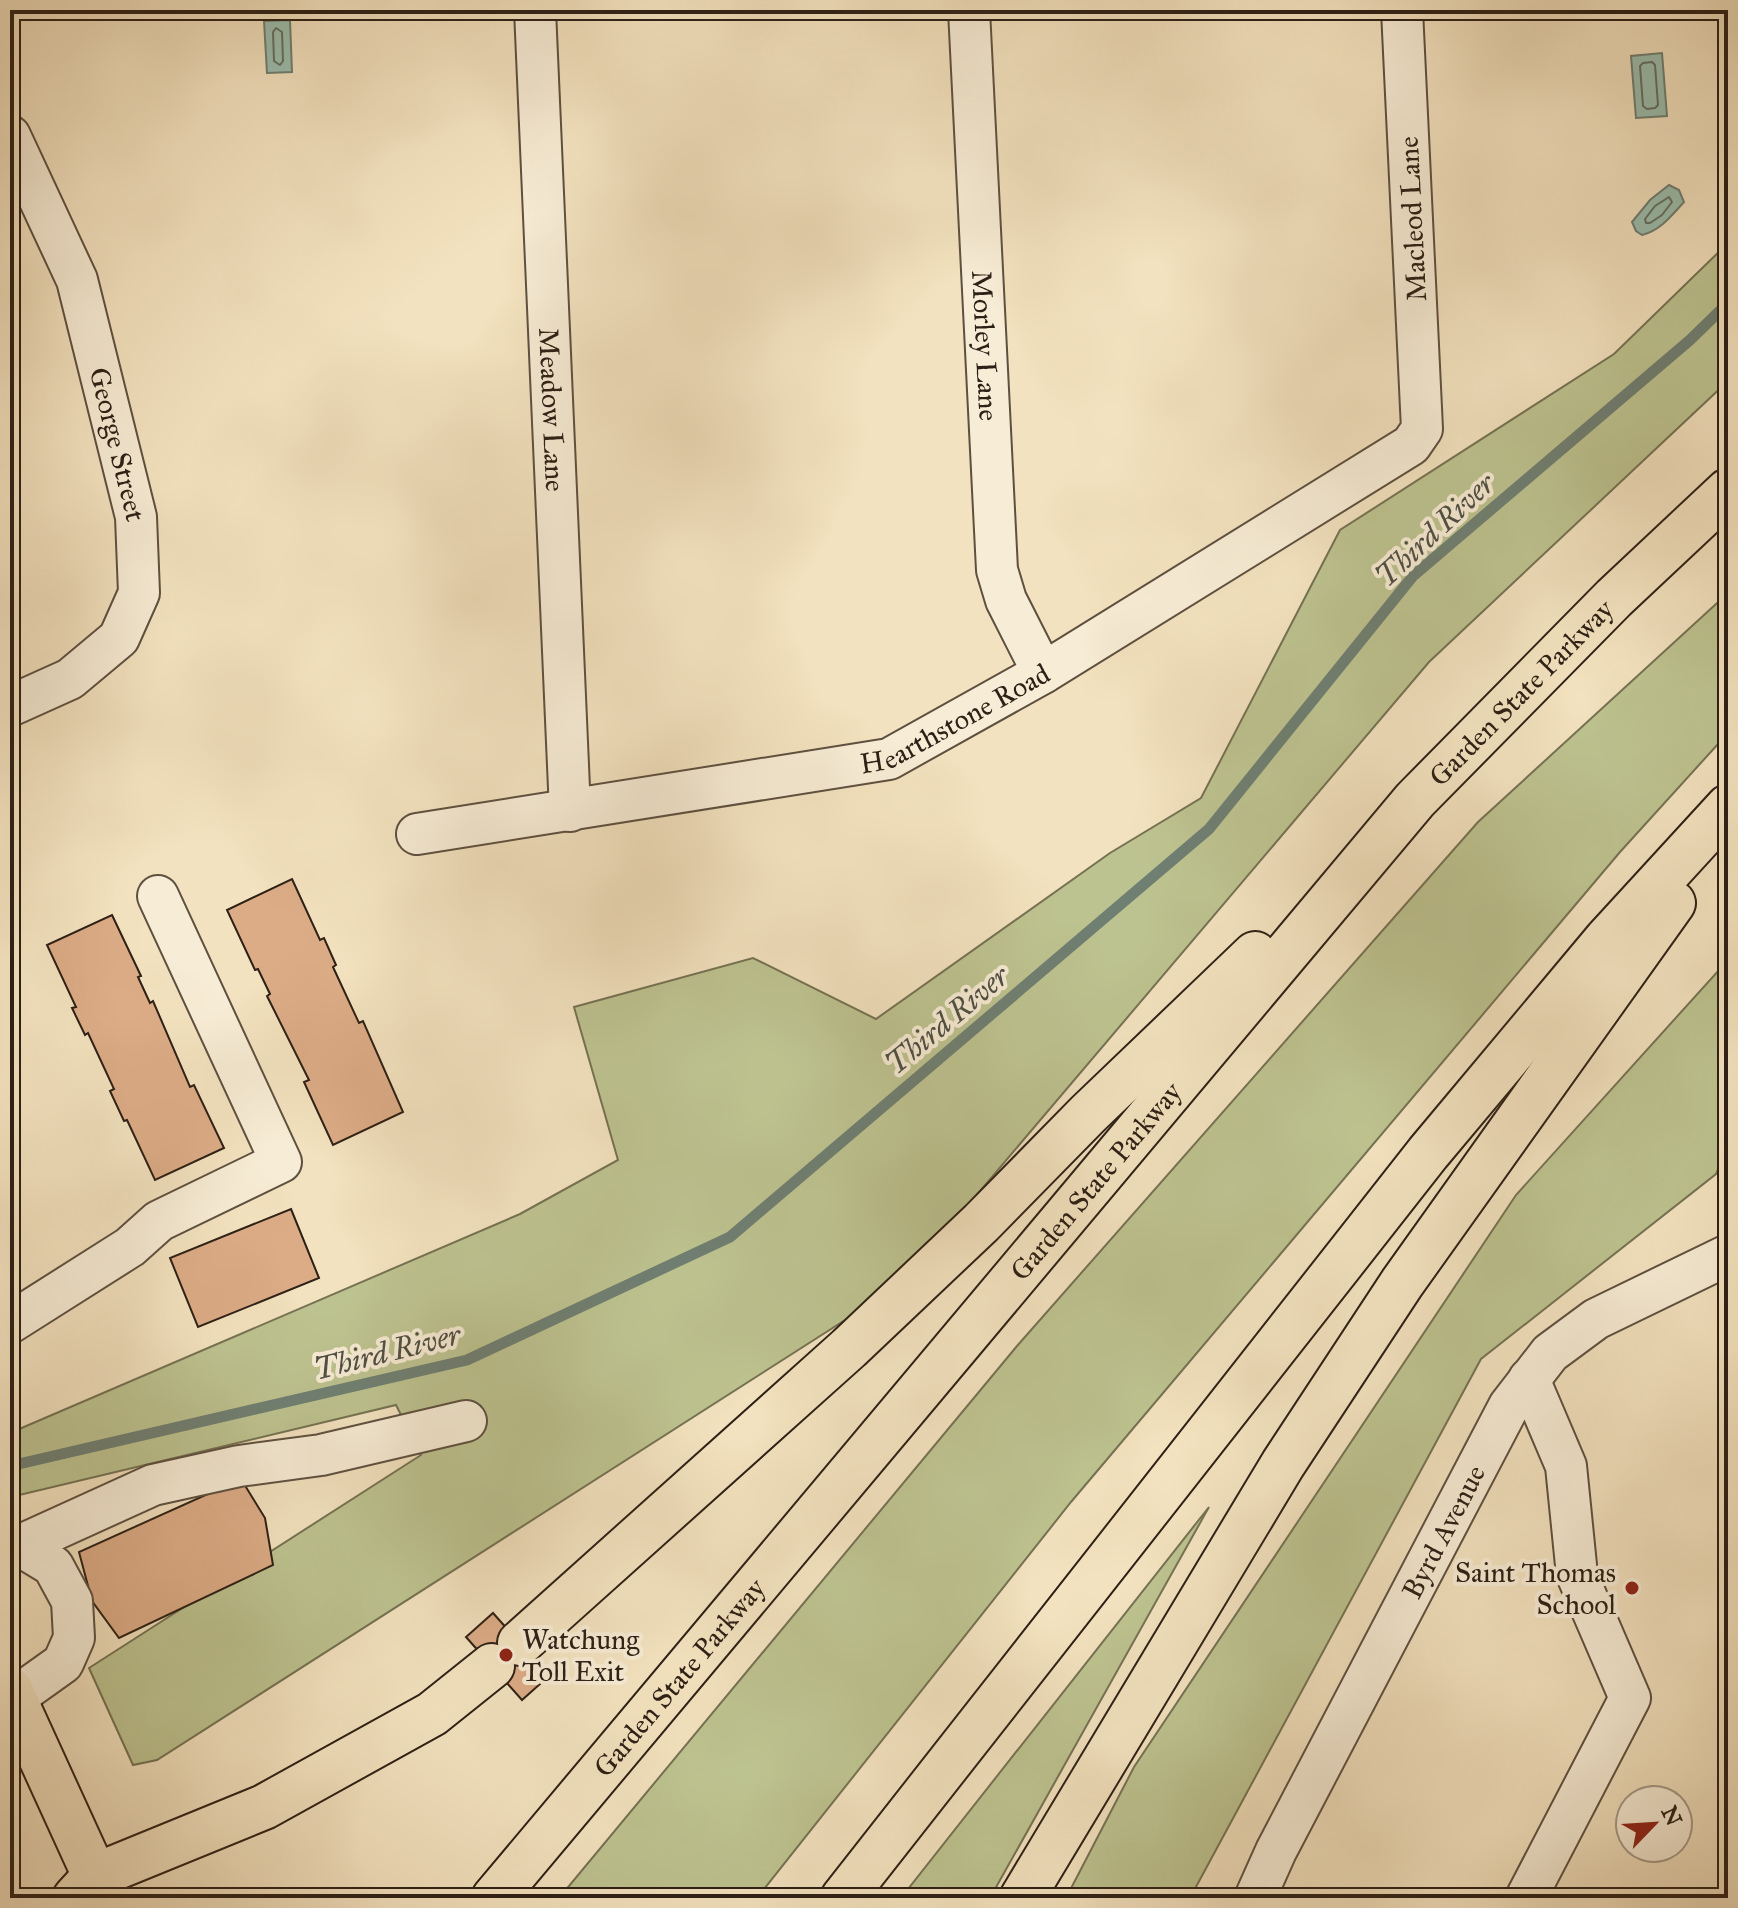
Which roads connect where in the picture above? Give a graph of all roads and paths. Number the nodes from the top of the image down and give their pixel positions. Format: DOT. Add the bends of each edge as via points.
graph roads {
  1 [pos="535,10"];
  2 [pos="969,10"];
  3 [pos="1402,10"];
  4 [pos="10,136"];
  5 [pos="1422,429"];
  6 [pos="1728,491"];
  7 [pos="1043,673"];
  8 [pos="10,706"];
  9 [pos="1415,800"];
  10 [pos="1728,807"];
  11 [pos="570,811"];
  12 [pos="1728,826"];
  13 [pos="417,834"];
  14 [pos="158,896"];
  15 [pos="1728,1255"];
  16 [pos="10,1323"];
  17 [pos="1529,1379"];
  18 [pos="466,1421"];
  19 [pos="15,1548"];
  20 [pos="12,1694"];
  21 [pos="92,1891"];
  22 [pos="494,1898"];
  23 [pos="843,1898"];
  24 [pos="1022,1898"];
  25 [pos="1255,1898"];
  26 [pos="1526,1898"];
  1 -- 11 [label="street, Meadow Lane"];
  2 -- 7 [label="street, Morley Lane" via="997,570 1006,600"];
  3 -- 5 [label="street, Macleod Lane"];
  4 -- 8 [label="street, George Street" via="77,280 136,517 139,593 119,638 70,679"];
  5 -- 7 [label="street, Hearthstone Road" via="1411,445"];
  6 -- 9 [label="main road, Garden State Parkway"];
  7 -- 11 [label="street, Hearthstone Road" via="889,759"];
  9 -- 21 [label="main road" via="893,1306 506,1655 432,1714 264,1807"];
  9 -- 22 [label="main road, Garden State Parkway"];
  10 -- 23 [label="main road" via="1607,939 1428,1153"];
  11 -- 13 [label="street, Hearthstone Road"];
  12 -- 24 [label="main road" via="1402,1283 1300,1438"];
  14 -- 16 [label="street" via="281,1162 159,1221 130,1247"];
  15 -- 17 [label="street, Byrd Avenue" via="1596,1319 1550,1353"];
  17 -- 25 [label="street, Byrd Avenue" via="1501,1420"];
  17 -- 26 [label="street" via="1566,1466 1577,1575 1630,1698"];
  18 -- 19 [label="street" via="321,1455 153,1485"];
  19 -- 20 [label="street" via="53,1566 72,1601 74,1638 63,1663"];
  20 -- 21 [label="main road"];
}
